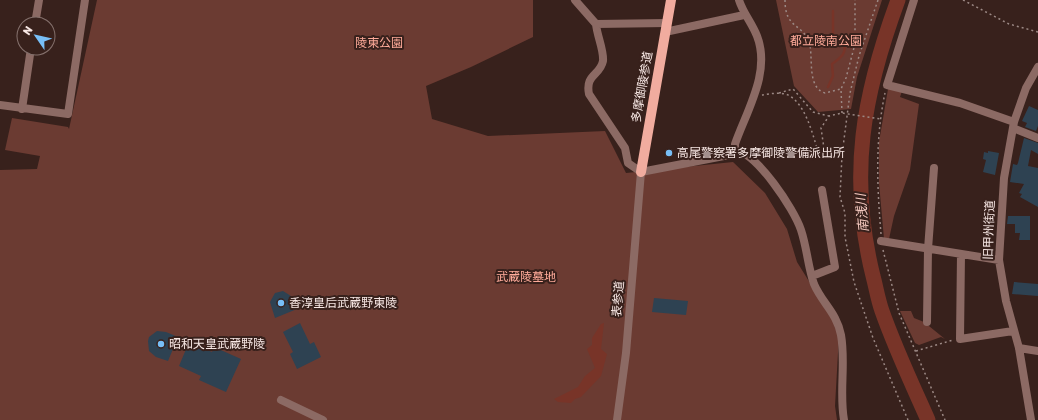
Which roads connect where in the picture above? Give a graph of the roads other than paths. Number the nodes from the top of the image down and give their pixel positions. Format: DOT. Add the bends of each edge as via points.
graph roads {
  1 [pos="39,0"];
  2 [pos="84,0"];
  3 [pos="575,0"];
  4 [pos="671,0"];
  5 [pos="739,0"];
  6 [pos="914,0"];
  7 [pos="744,15"];
  8 [pos="36,16"];
  9 [pos="596,24"];
  10 [pos="666,27"];
  11 [pos="30,56"];
  12 [pos="1038,67"];
  13 [pos="0,105"];
  14 [pos="22,109"];
  15 [pos="1014,125"];
  16 [pos="1038,138"];
  17 [pos="735,150"];
  18 [pos="934,168"];
  19 [pos="640,176"];
  20 [pos="822,190"];
  21 [pos="881,241"];
  22 [pos="928,249"];
  23 [pos="961,254"];
  24 [pos="999,260"];
  25 [pos="812,276"];
  26 [pos="927,322"];
  27 [pos="1013,331"];
  28 [pos="1019,348"];
  29 [pos="1038,351"];
  30 [pos="281,400"];
  31 [pos="323,420"];
  32 [pos="617,420"];
  33 [pos="844,420"];
  34 [pos="1031,420"];
  1 -- 8 [label="street"];
  2 -- 14 [label="street" via="68,114"];
  3 -- 9 [label="street"];
  4 -- 10 [label="main road, 多摩御陵参道"];
  5 -- 7 [label="street"];
  6 -- 15 [label="street" via="887,85 960,103"];
  7 -- 10 [label="street"];
  7 -- 17 [label="street" via="756,35 761,55 760,71"];
  9 -- 10 [label="street"];
  9 -- 19 [label="street" via="603,61 590,78 589,94 625,148 628,162"];
  10 -- 19 [label="main road, 多摩御陵参道"];
  11 -- 14 [label="street"];
  12 -- 15 [label="street, 旧甲州街道" via="1026,88"];
  13 -- 14 [label="street"];
  15 -- 16 [label="street"];
  15 -- 24 [label="street, 旧甲州街道" via="1004,178"];
  17 -- 19 [label="street" via="729,155"];
  17 -- 25 [label="street" via="750,158 788,204 801,230"];
  18 -- 22 [label="street"];
  19 -- 32 [label="street, 表参道" via="626,353"];
  20 -- 25 [label="street" via="835,267"];
  21 -- 22 [label="street"];
  22 -- 23 [label="street"];
  22 -- 26 [label="street"];
  23 -- 24 [label="street"];
  23 -- 27 [label="street" via="960,339"];
  24 -- 27 [label="street, 旧甲州街道"];
  25 -- 33 [label="street" via="817,290 834,315 840,332 843,350 841,396"];
  27 -- 28 [label="street, 旧甲州街道"];
  28 -- 29 [label="street"];
  28 -- 34 [label="street, 旧甲州街道"];
  30 -- 31 [label="street"];
}
